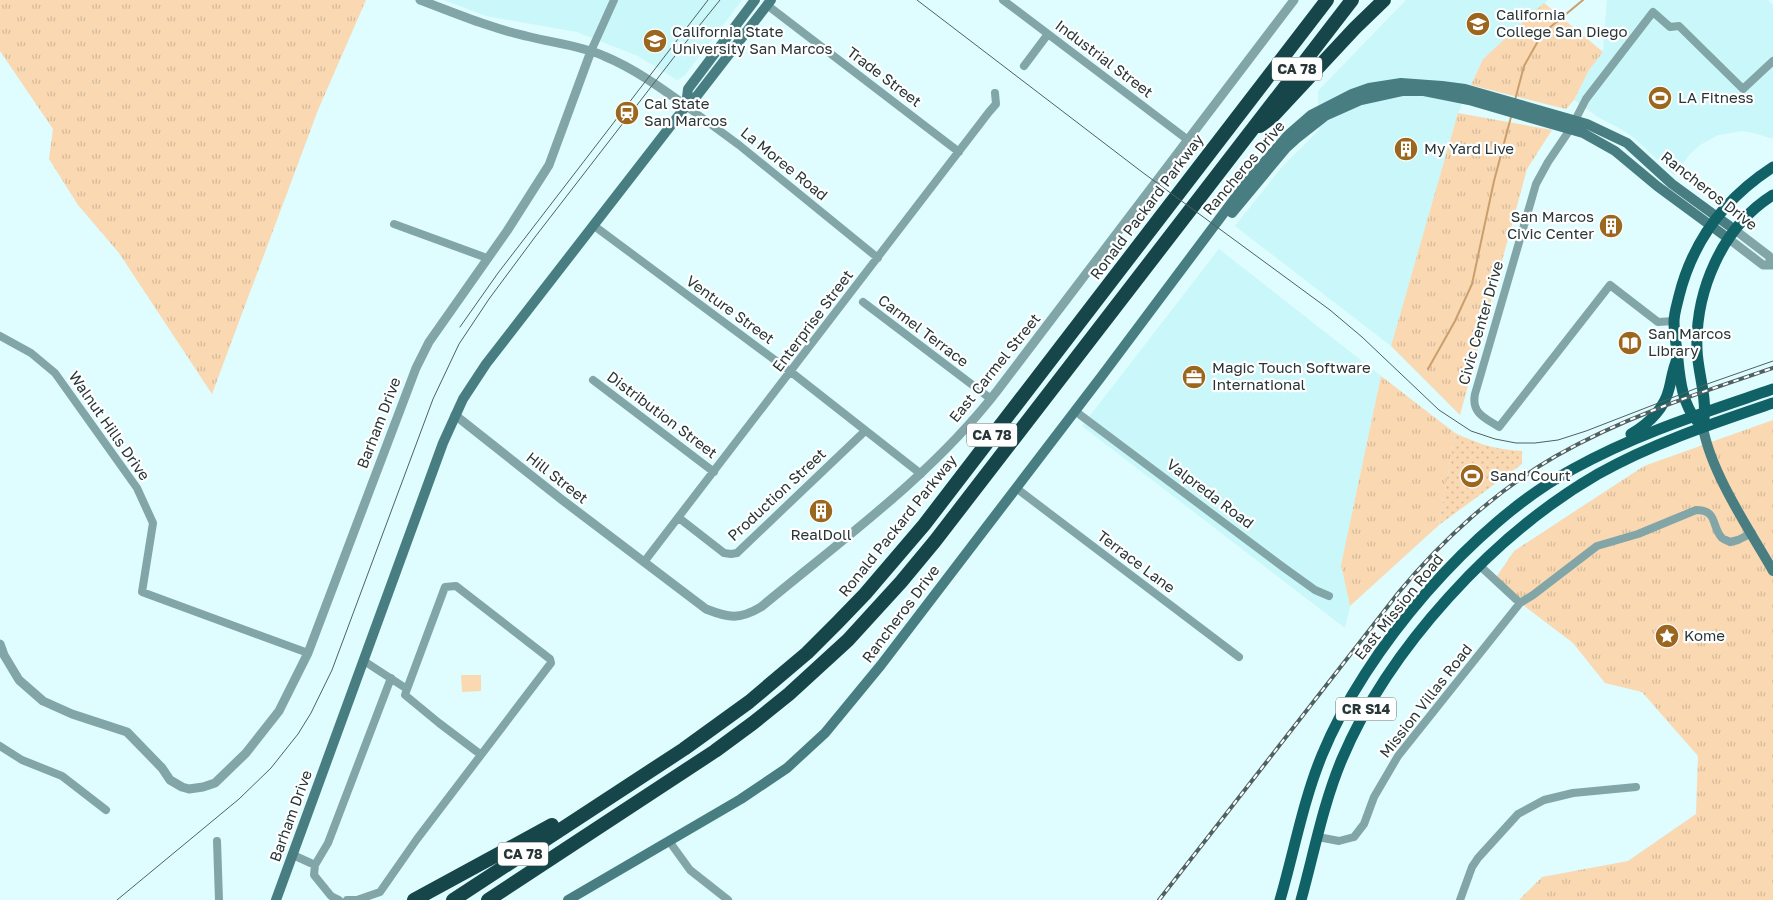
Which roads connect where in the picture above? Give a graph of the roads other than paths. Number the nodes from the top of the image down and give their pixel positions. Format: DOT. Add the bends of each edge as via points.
graph roads {
  1 [pos="420,0"];
  2 [pos="614,0"];
  3 [pos="1003,0"];
  4 [pos="1294,0"];
  5 [pos="1327,0"];
  6 [pos="1352,0"];
  7 [pos="1384,0"];
  8 [pos="769,2"];
  9 [pos="752,4"];
  10 [pos="1048,34"];
  11 [pos="592,51"];
  12 [pos="1773,61"];
  13 [pos="1024,66"];
  14 [pos="995,93"];
  15 [pos="686,106"];
  16 [pos="1573,124"];
  17 [pos="1244,139"];
  18 [pos="1188,140"];
  19 [pos="959,152"];
  20 [pos="1773,167"];
  21 [pos="1773,195"];
  22 [pos="1713,222"];
  23 [pos="394,224"];
  24 [pos="593,225"];
  25 [pos="1732,235"];
  26 [pos="487,258"];
  27 [pos="878,258"];
  28 [pos="863,302"];
  29 [pos="1674,321"];
  30 [pos="0,336"];
  31 [pos="1678,357"];
  32 [pos="791,372"];
  33 [pos="593,380"];
  34 [pos="1773,389"];
  35 [pos="991,399"];
  36 [pos="1773,403"];
  37 [pos="1075,410"];
  38 [pos="1705,412"];
  39 [pos="455,415"];
  40 [pos="1693,416"];
  41 [pos="1703,428"];
  42 [pos="865,431"];
  43 [pos="1571,470"];
  44 [pos="714,472"];
  45 [pos="921,474"];
  46 [pos="1016,488"];
  47 [pos="678,518"];
  48 [pos="1752,533"];
  49 [pos="644,562"];
  50 [pos="1479,565"];
  51 [pos="1773,571"];
  52 [pos="1329,596"];
  53 [pos="1520,603"];
  54 [pos="0,644"];
  55 [pos="308,652"];
  56 [pos="1239,657"];
  57 [pos="364,661"];
  58 [pos="391,678"];
  59 [pos="408,689"];
  60 [pos="0,746"];
  61 [pos="480,754"];
  62 [pos="1311,784"];
  63 [pos="1636,787"];
  64 [pos="594,808"];
  65 [pos="106,810"];
  66 [pos="1318,837"];
  67 [pos="217,841"];
  68 [pos="669,841"];
  69 [pos="293,855"];
  70 [pos="315,866"];
  71 [pos="219,900"];
  72 [pos="276,900"];
  73 [pos="339,900"];
  74 [pos="347,900"];
  75 [pos="414,900"];
  76 [pos="453,900"];
  77 [pos="488,900"];
  78 [pos="568,900"];
  79 [pos="728,900"];
  80 [pos="1280,900"];
  81 [pos="1301,900"];
  82 [pos="1460,900"];
  1 -- 11 [label="street, La Moree Road" via="496,28"];
  2 -- 11 [label="street"];
  3 -- 10 [label="street, Industrial Street"];
  4 -- 18 [label="street, East Carmel Street"];
  5 -- 64 [label="highway, Ronald Packard Parkway / CA 78" via="930,517 866,594 807,652 749,702"];
  6 -- 17 [label="highway, CA 78"];
  7 -- 17 [label="highway" via="1272,117"];
  8 -- 15 [label="main road"];
  8 -- 19 [label="street, Trade Street"];
  9 -- 15 [label="main road" via="688,89"];
  10 -- 13 [label="street"];
  10 -- 18 [label="street, Industrial Street"];
  11 -- 15 [label="street, La Moree Road" via="662,88"];
  11 -- 26 [label="street, Barham Drive" via="549,165"];
  12 -- 16 [label="street" via="1744,89 1678,26 1670,27 1653,12 1586,99"];
  14 -- 19 [label="street, Enterprise Street" via="996,104"];
  15 -- 24 [label="main road, Barham Drive"];
  15 -- 27 [label="street, La Moree Road" via="739,144"];
  16 -- 22 [label="main road, Rancheros Drive" via="1594,126 1627,143"];
  16 -- 29 [label="street, Civic Center Drive" via="1536,184 1475,394 1474,408 1499,427 1610,284 1658,322"];
  16 -- 37 [label="main road, Rancheros Drive" via="1442,86 1401,83 1352,94 1311,115 1288,134 1247,182"];
  17 -- 77 [label="highway, CA 78" via="935,541 859,628 825,662 746,729"];
  18 -- 35 [label="street, East Carmel Street"];
  19 -- 27 [label="street, Enterprise Street"];
  20 -- 22 [label="main road" via="1736,194"];
  21 -- 25 [label="main road" via="1745,218"];
  22 -- 25 [label="main road, Rancheros Drive"];
  22 -- 29 [label="main road" via="1684,277"];
  23 -- 26 [label="street"];
  24 -- 32 [label="street, Venture Street"];
  24 -- 39 [label="main road, Barham Drive" via="486,364"];
  25 -- 38 [label="main road" via="1716,260 1706,285 1697,323"];
  26 -- 55 [label="street, Barham Drive" via="429,342 416,368"];
  27 -- 32 [label="street, Enterprise Street"];
  28 -- 35 [label="street, Carmel Terrace"];
  29 -- 31 [label="main road"];
  30 -- 55 [label="street, Walnut Hills Drive" via="31,352 55,373 137,488 153,523 142,592"];
  31 -- 40 [label="main road" via="1684,393"];
  31 -- 43 [label="main road" via="1661,407 1651,419"];
  32 -- 42 [label="street, Venture Street"];
  32 -- 44 [label="street, Enterprise Street"];
  33 -- 44 [label="street, Distribution Street"];
  34 -- 38 [label="main road, East Mission Road / CR S14"];
  35 -- 45 [label="street, East Carmel Street"];
  36 -- 41 [label="main road, CR S14"];
  37 -- 46 [label="main road, Rancheros Drive"];
  37 -- 52 [label="street, Valpreda Road" via="1283,567"];
  38 -- 40 [label="main road, East Mission Road / CR S14"];
  38 -- 41 [label="main road"];
  39 -- 49 [label="street, Hill Street"];
  39 -- 57 [label="main road, Barham Drive"];
  40 -- 41 [label="main road"];
  40 -- 43 [label="main road, East Mission Road / CR S14" via="1649,432"];
  41 -- 48 [label="main road" via="1721,479"];
  41 -- 50 [label="main road, CR S14" via="1649,449 1580,485 1559,498"];
  42 -- 45 [label="street, Venture Street"];
  42 -- 47 [label="street, Production Street" via="737,553 724,553"];
  43 -- 62 [label="main road, East Mission Road / CR S14" via="1490,528 1431,588 1364,674 1336,723"];
  44 -- 47 [label="street, Enterprise Street"];
  45 -- 49 [label="street, East Carmel Street" via="749,614 725,616 706,609"];
  46 -- 56 [label="street, Terrace Lane"];
  46 -- 68 [label="main road, Rancheros Drive" via="826,733 787,768"];
  47 -- 49 [label="street, Enterprise Street"];
  48 -- 51 [label="main road"];
  48 -- 53 [label="street, Mission Villas Road" via="1730,542 1722,538 1711,514 1696,510 1638,534 1597,546"];
  50 -- 53 [label="street"];
  50 -- 66 [label="main road, CR S14" via="1432,618 1371,701 1339,766"];
  53 -- 66 [label="street, Mission Villas Road" via="1398,756 1374,797 1364,824 1354,837 1339,841"];
  54 -- 55 [label="street, Barham Drive" via="19,680 43,701 127,732 170,780 189,788 215,783 246,752 279,711"];
  57 -- 58 [label="street"];
  57 -- 69 [label="main road, Barham Drive"];
  58 -- 59 [label="street"];
  58 -- 70 [label="street" via="328,843"];
  59 -- 61 [label="street" via="405,695"];
  59 -- 61 [label="street" via="445,586 456,586 550,658 551,663"];
  60 -- 65 [label="street" via="22,760 62,776"];
  61 -- 74 [label="street" via="380,892"];
  62 -- 66 [label="main road" via="1315,800 1308,826"];
  62 -- 80 [label="main road, East Mission Road / CR S14"];
  63 -- 82 [label="street" via="1573,793 1544,800 1518,814 1478,858"];
  64 -- 75 [label="highway" via="555,824"];
  64 -- 76 [label="highway, Ronald Packard Parkway / CA 78"];
  66 -- 81 [label="main road, CR S14"];
  67 -- 71 [label="street"];
  68 -- 78 [label="main road, Rancheros Drive"];
  68 -- 79 [label="street" via="690,870"];
  69 -- 70 [label="street"];
  69 -- 72 [label="main road, Barham Drive"];
  70 -- 73 [label="street" via="314,875 331,896"];
}
